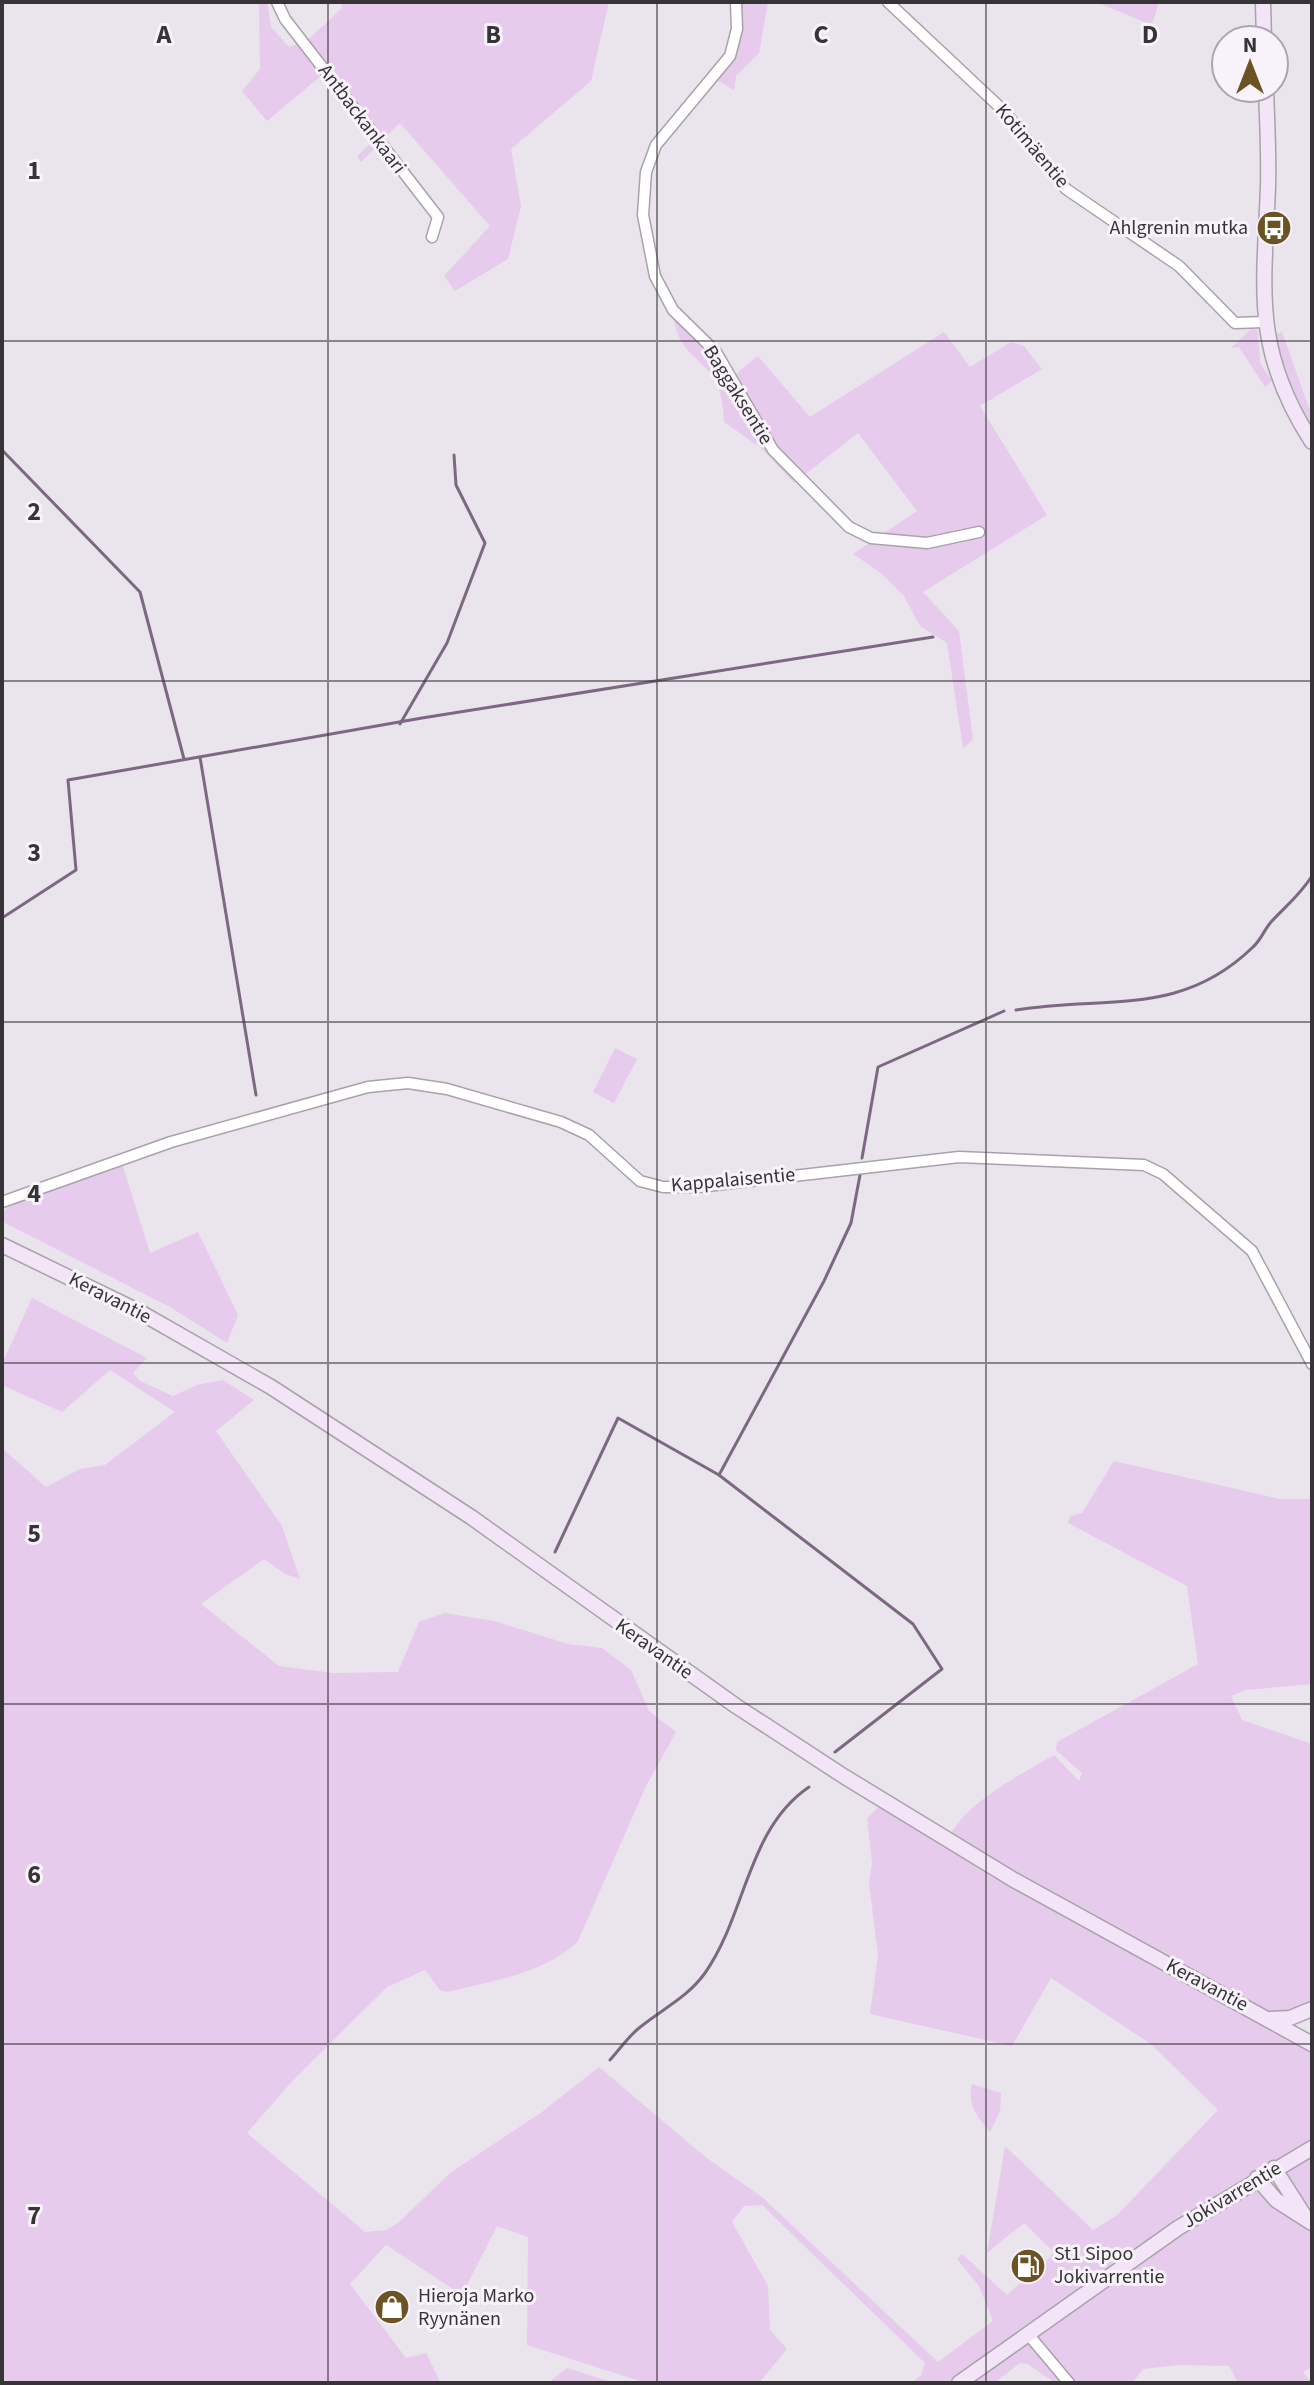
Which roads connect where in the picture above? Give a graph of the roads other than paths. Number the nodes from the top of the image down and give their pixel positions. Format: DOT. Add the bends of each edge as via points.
graph roads {
  1 [pos="277,2"];
  2 [pos="736,2"];
  3 [pos="888,2"];
  4 [pos="1263,2"];
  5 [pos="1264,24"];
  6 [pos="1266,104"];
  7 [pos="432,237"];
  8 [pos="1264,322"];
  9 [pos="1312,442"];
  10 [pos="979,532"];
  11 [pos="2,1202"];
  12 [pos="2,1245"];
  13 [pos="1312,1364"];
  14 [pos="1312,2009"];
  15 [pos="1269,2019"];
  16 [pos="1312,2044"];
  17 [pos="1312,2148"];
  18 [pos="1274,2168"];
  19 [pos="1257,2178"];
  20 [pos="1309,2220"];
  21 [pos="1027,2333"];
  22 [pos="959,2383"];
  23 [pos="1069,2383"];
  1 -- 7 [label="street, Antbackankaari" via="438,217"];
  2 -- 10 [label="street, Baggaksentie" via="730,56 650,158 644,236 663,295 716,352 773,450 849,527 878,540 927,543"];
  3 -- 8 [label="street, Kotimäentie" via="1005,112 1066,189 1179,266 1235,323"];
  4 -- 5 [label="main road"];
  6 -- 8 [label="main road"];
  8 -- 9 [label="main road" via="1278,377"];
  11 -- 13 [label="street, Kappalaisentie" via="171,1142 368,1087 408,1083 561,1122 589,1135 640,1181 674,1189 944,1158 1131,1163 1163,1174 1252,1251"];
  12 -- 15 [label="main road, Keravantie" via="138,1311 271,1387 435,1492 834,1770 1014,1880"];
  14 -- 15 [label="main road"];
  15 -- 16 [label="main road, Keravantie"];
  17 -- 18 [label="main road, Jokivarrentie"];
  18 -- 19 [label="main road, Jokivarrentie"];
  18 -- 20 [label="main road"];
  19 -- 20 [label="main road" via="1276,2200"];
  19 -- 21 [label="main road, Jokivarrentie"];
  21 -- 22 [label="main road, Jokivarrentie"];
  21 -- 23 [label="street"];
}
